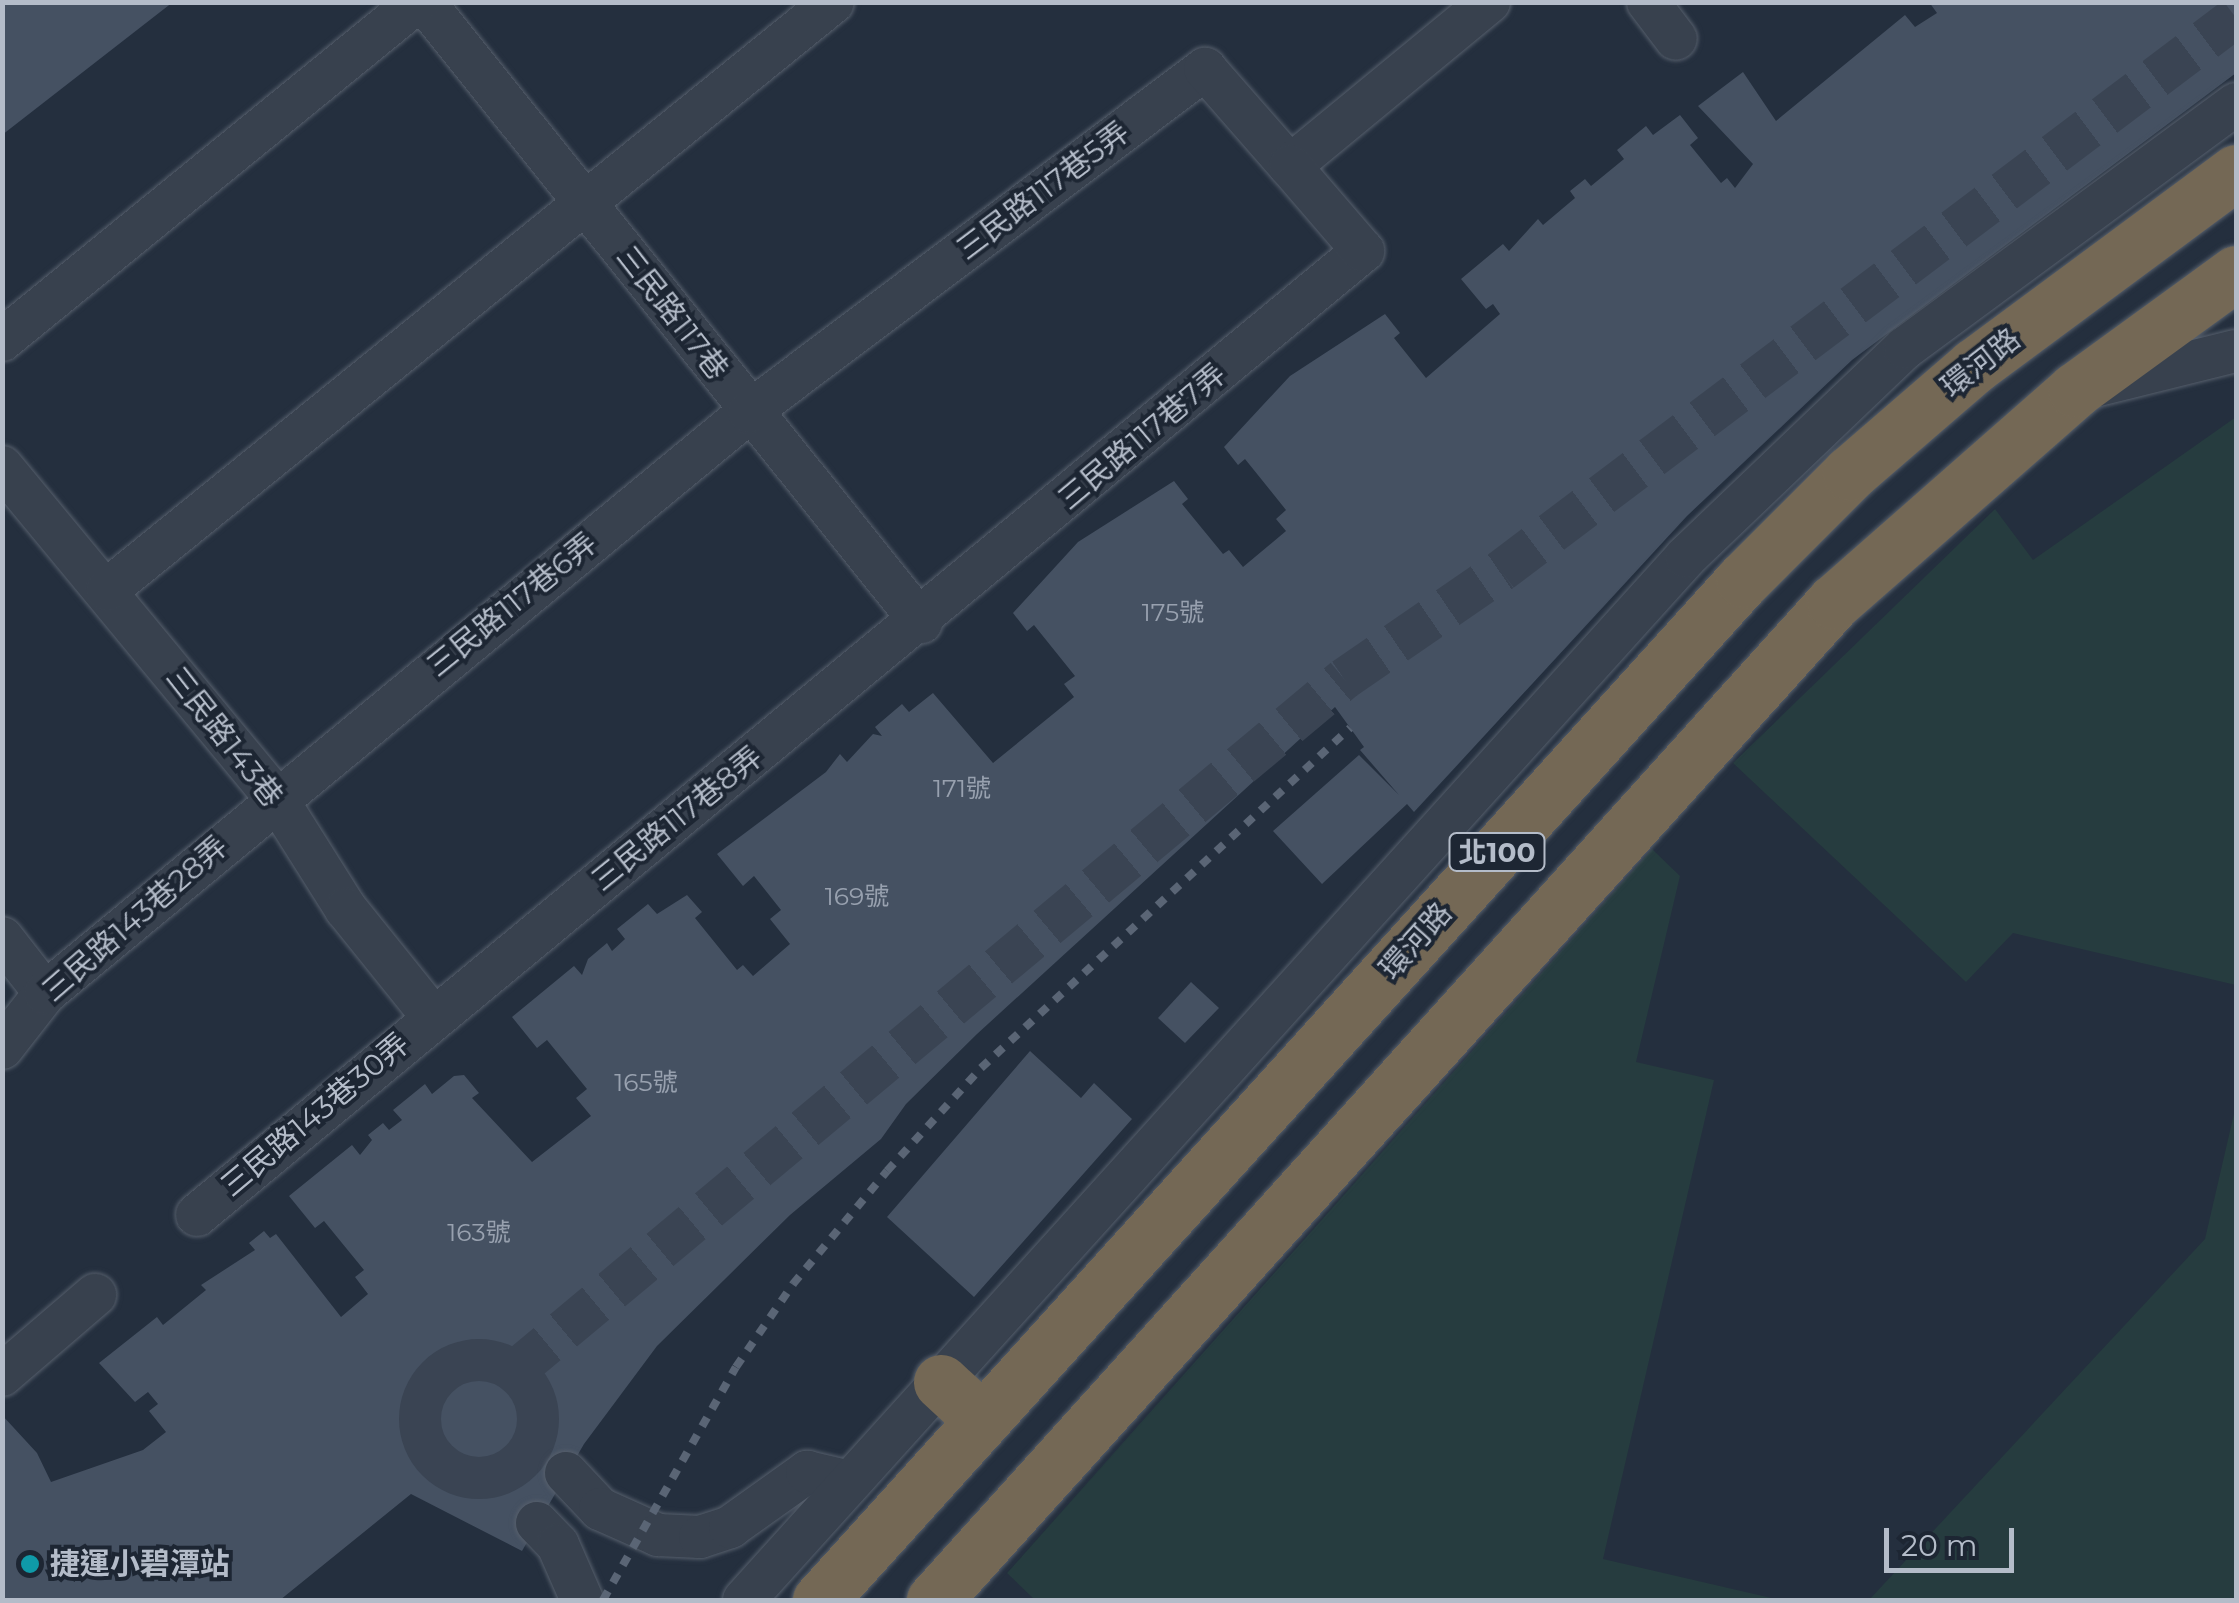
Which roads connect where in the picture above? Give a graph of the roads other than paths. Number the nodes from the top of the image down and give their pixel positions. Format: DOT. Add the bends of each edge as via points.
graph roads {
  1 [pos="417,2"];
  2 [pos="424,2"];
  3 [pos="833,2"];
  4 [pos="1489,2"];
  5 [pos="1648,2"];
  6 [pos="1676,39"];
  7 [pos="2236,104"];
  8 [pos="1304,154"];
  9 [pos="2236,172"];
  10 [pos="588,204"];
  11 [pos="2236,272"];
  12 [pos="2,340"];
  13 [pos="2236,352"];
  14 [pos="2075,390"];
  15 [pos="749,412"];
  16 [pos="2,467"];
  17 [pos="107,590"];
  18 [pos="921,622"];
  19 [pos="276,798"];
  20 [pos="2,938"];
  21 [pos="45,993"];
  22 [pos="432,1016"];
  23 [pos="2,1048"];
  24 [pos="196,1214"];
  25 [pos="95,1295"];
  26 [pos="2,1375"];
  27 [pos="941,1382"];
  28 [pos="982,1420"];
  29 [pos="566,1473"];
  30 [pos="850,1482"];
  31 [pos="537,1523"];
  32 [pos="582,1600"];
  33 [pos="744,1600"];
  34 [pos="820,1600"];
  35 [pos="934,1600"];
  1 -- 12 [label="street"];
  2 -- 10 [label="street, 三民路117巷"];
  3 -- 10 [label="street"];
  4 -- 8 [label="street"];
  5 -- 6 [label="street"];
  7 -- 27 [label="street, 環河路" via="1905,348 1686,557"];
  8 -- 15 [label="street, 三民路117巷5弄" via="1204,70"];
  8 -- 18 [label="street, 三民路117巷7弄" via="1364,251"];
  9 -- 28 [label="highway, 環河路 / 北100" via="1974,366 1850,472 1743,580"];
  10 -- 15 [label="street, 三民路117巷"];
  10 -- 17 [label="street"];
  11 -- 14 [label="highway, 北100"];
  13 -- 14 [label="street"];
  14 -- 35 [label="highway, 北100" via="1834,602"];
  15 -- 18 [label="street, 三民路117巷"];
  15 -- 19 [label="street, 三民路117巷6弄"];
  16 -- 17 [label="street, 三民路143巷"];
  17 -- 19 [label="street, 三民路143巷"];
  18 -- 22 [label="street, 三民路117巷8弄"];
  19 -- 21 [label="street, 三民路143巷28弄"];
  19 -- 22 [label="street, 三民路143巷" via="346,909"];
  20 -- 21 [label="street"];
  21 -- 23 [label="street, 三民路143巷28弄"];
  22 -- 24 [label="street, 三民路143巷30弄"];
  25 -- 26 [label="street"];
  27 -- 28 [label="highway"];
  27 -- 30 [label="street, 環河路"];
  28 -- 34 [label="highway, 環河路 / 北100"];
  29 -- 30 [label="street" via="600,1509 634,1528 700,1537 730,1527 807,1472"];
  30 -- 33 [label="street, 環河路"];
  31 -- 32 [label="street" via="558,1545"];
}
